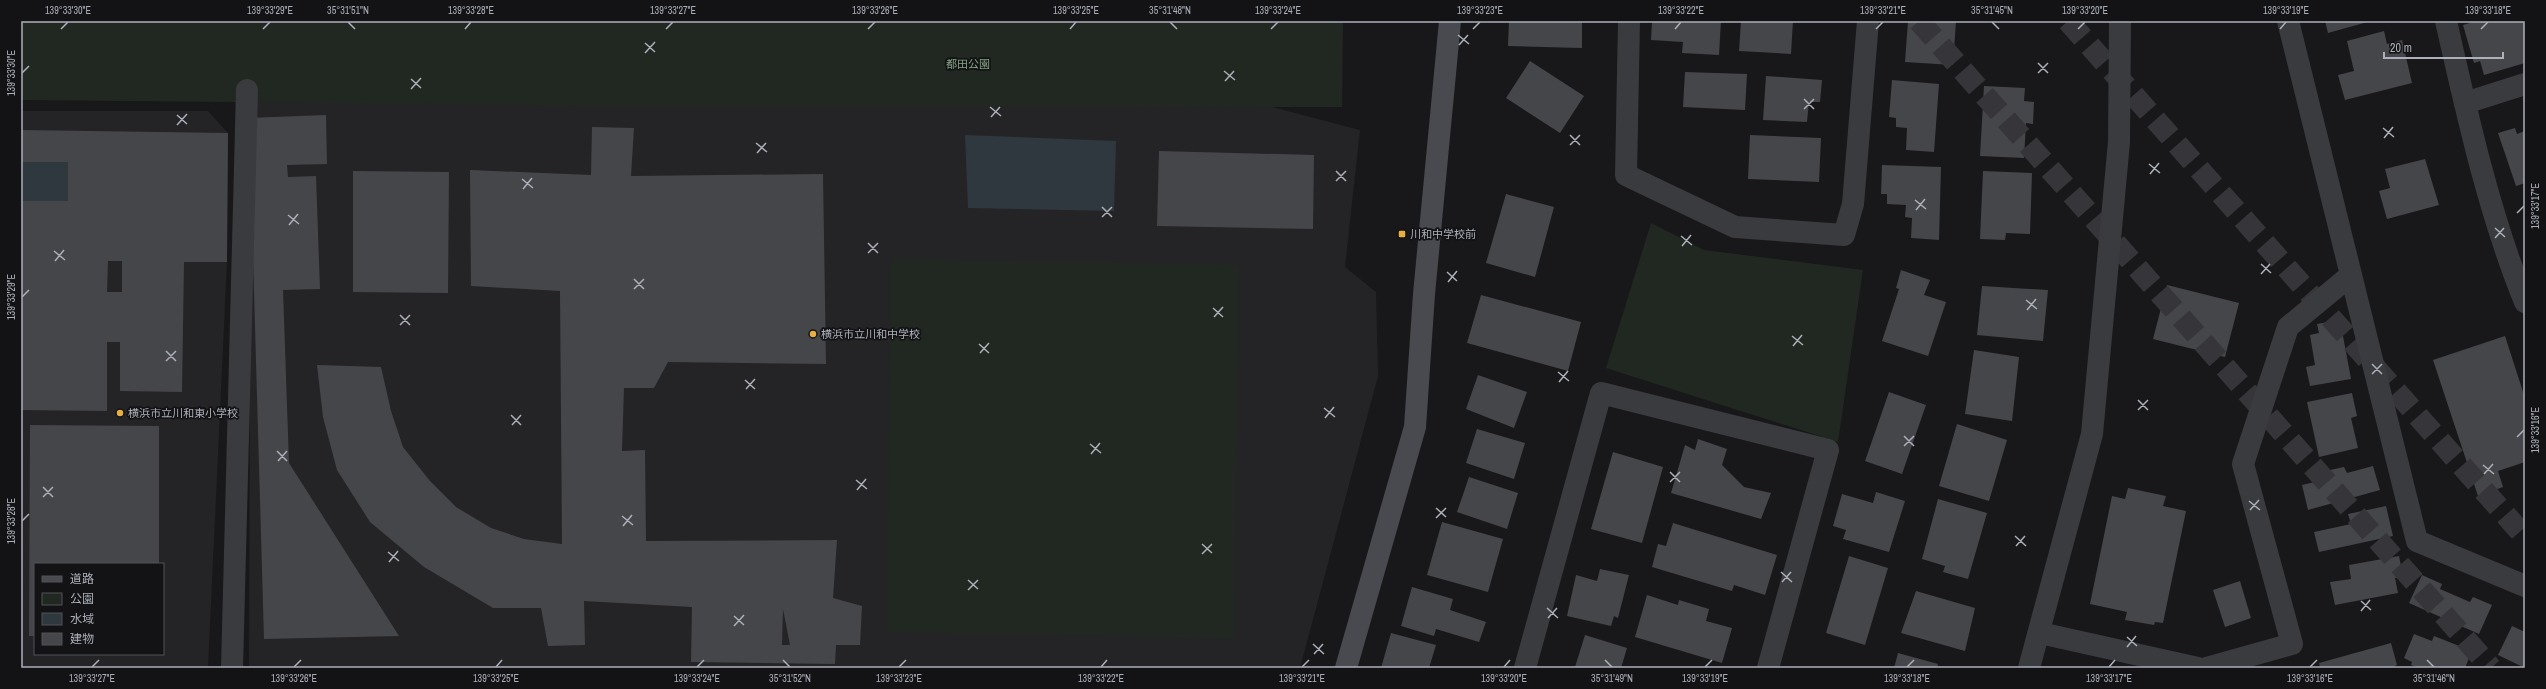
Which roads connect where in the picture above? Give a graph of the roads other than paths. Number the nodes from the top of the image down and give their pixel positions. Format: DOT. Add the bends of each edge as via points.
graph roads {
  1 [pos="1450,21"];
  2 [pos="1629,21"];
  3 [pos="1868,21"];
  4 [pos="2120,21"];
  5 [pos="2288,21"];
  6 [pos="2446,21"];
  7 [pos="2525,84"];
  8 [pos="246,90"];
  9 [pos="2465,103"];
  10 [pos="2351,275"];
  11 [pos="2525,302"];
  12 [pos="2525,586"];
  13 [pos="2040,633"];
  14 [pos="232,668"];
  15 [pos="1346,668"];
  16 [pos="1524,668"];
  17 [pos="1768,668"];
  18 [pos="2029,668"];
  19 [pos="2198,668"];
  20 [pos="2206,668"];
  1 -- 15 [label="street" via="1424,294 1416,427"];
  2 -- 3 [label="street" via="1626,175 1735,226 1844,235 1853,204"];
  4 -- 13 [label="street" via="2119,142 2092,434"];
  5 -- 10 [label="street"];
  6 -- 9 [label="street"];
  7 -- 9 [label="street"];
  8 -- 14 [label="street"];
  9 -- 11 [label="street" via="2510,266"];
  10 -- 12 [label="street" via="2417,541"];
  10 -- 20 [label="street" via="2288,327 2243,464 2292,644"];
  13 -- 18 [label="street"];
  13 -- 19 [label="street"];
  16 -- 17 [label="street" via="1601,393 1828,450"];
}
